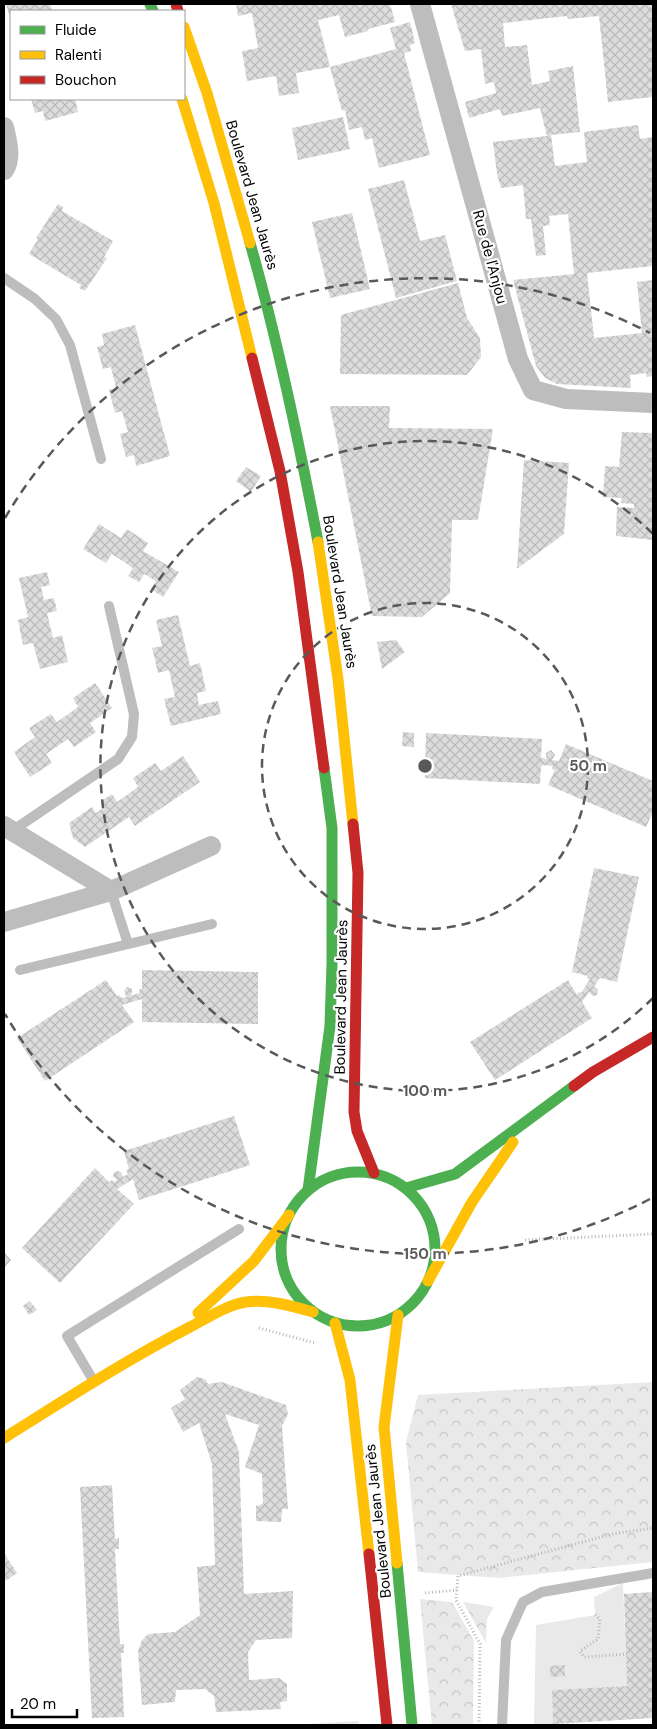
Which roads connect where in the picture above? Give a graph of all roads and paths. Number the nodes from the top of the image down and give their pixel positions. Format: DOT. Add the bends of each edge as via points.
graph roads {
  1 [pos="420,4"];
  2 [pos="185,30"];
  3 [pos="182,100"];
  4 [pos="4,127"];
  5 [pos="4,170"];
  6 [pos="4,278"];
  7 [pos="653,403"];
  8 [pos="101,459"];
  9 [pos="109,606"];
  10 [pos="8,829"];
  11 [pos="211,846"];
  12 [pos="111,891"];
  13 [pos="4,922"];
  14 [pos="212,924"];
  15 [pos="128,944"];
  16 [pos="20,970"];
  17 [pos="653,1037"];
  18 [pos="530,1118"];
  19 [pos="374,1173"];
  20 [pos="406,1188"];
  21 [pos="308,1190"];
  22 [pos="289,1215"];
  23 [pos="239,1228"];
  24 [pos="653,1234"];
  25 [pos="525,1240"];
  26 [pos="428,1281"];
  27 [pos="313,1312"];
  28 [pos="398,1315"];
  29 [pos="335,1323"];
  30 [pos="258,1328"];
  31 [pos="172,1335"];
  32 [pos="323,1345"];
  33 [pos="95,1383"];
  34 [pos="4,1438"];
  35 [pos="653,1528"];
  36 [pos="653,1573"];
  37 [pos="457,1590"];
  38 [pos="416,1594"];
  39 [pos="595,1615"];
  40 [pos="626,1654"];
  41 [pos="386,1725"];
  42 [pos="412,1725"];
  43 [pos="479,1725"];
  44 [pos="502,1725"];
  1 -- 7 [label="street, Rue de l'Anjou" via="518,358 533,390 566,399"];
  2 -- 19 [label="main road, Boulevard Jean Jaurès" via="207,93 264,292 321,561 338,678 358,873 354,1112 357,1130"];
  3 -- 21 [label="main road, Boulevard Jean Jaurès" via="214,203 280,471 298,572 332,828 330,1026"];
  4 -- 5 [label="street" via="8,149"];
  6 -- 8 [label="lane" via="35,300 60,325 70,345"];
  9 -- 10 [label="lane" via="134,714 132,737 118,759"];
  10 -- 12 [label="street"];
  11 -- 12 [label="street"];
  12 -- 13 [label="street"];
  12 -- 15 [label="lane"];
  14 -- 15 [label="lane"];
  15 -- 16 [label="lane"];
  17 -- 18 [label="main road" via="593,1072"];
  18 -- 20 [label="main road" via="455,1174"];
  18 -- 26 [label="main road" via="472,1202"];
  19 -- 20 [label="main road"];
  19 -- 21 [label="main road" via="351,1172 328,1178"];
  20 -- 26 [label="main road" via="423,1207 433,1230 435,1256"];
  21 -- 22 [label="main road"];
  22 -- 27 [label="main road" via="283,1235 282,1256 286,1276 303,1303"];
  22 -- 31 [label="main road" via="254,1261"];
  23 -- 33 [label="lane" via="67,1336"];
  24 -- 25 [label="path"];
  26 -- 28 [label="main road" via="416,1300"];
  27 -- 29 [label="main road"];
  27 -- 31 [label="main road" via="286,1305 245,1302"];
  28 -- 29 [label="main road" via="378,1324 356,1326"];
  28 -- 42 [label="main road, Boulevard Jean Jaurès" via="384,1427"];
  29 -- 41 [label="main road, Boulevard Jean Jaurès" via="350,1380"];
  30 -- 32 [label="path"];
  31 -- 33 [label="main road"];
  33 -- 34 [label="main road"];
  35 -- 37 [label="path" via="612,1534 458,1576"];
  36 -- 44 [label="lane" via="542,1592 524,1602 506,1640"];
  37 -- 38 [label="path"];
  37 -- 43 [label="path" via="456,1600 480,1644"];
  39 -- 40 [label="path" via="600,1619 598,1638 580,1651 584,1657"];
}
